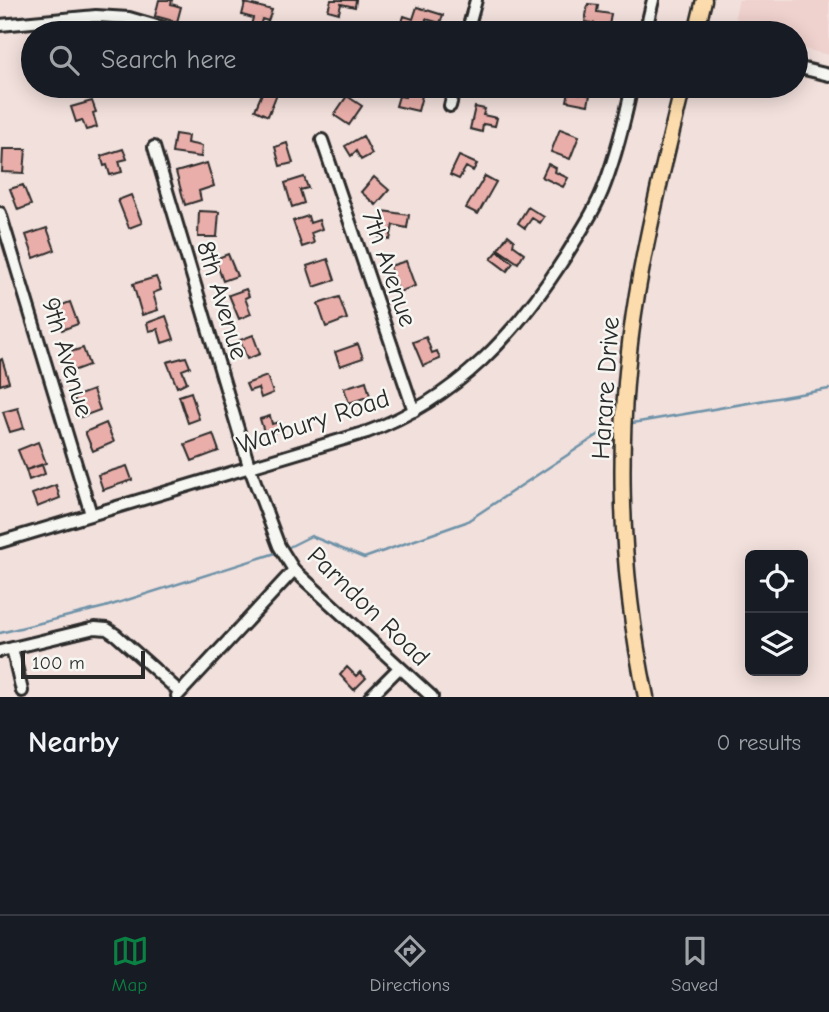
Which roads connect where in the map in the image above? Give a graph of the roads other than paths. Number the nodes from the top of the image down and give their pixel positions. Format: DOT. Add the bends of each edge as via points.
graph roads {
  1 [pos="475,0"];
  2 [pos="653,0"];
  3 [pos="704,0"];
  4 [pos="43,21"];
  5 [pos="140,21"];
  6 [pos="470,21"];
  7 [pos="648,21"];
  8 [pos="699,21"];
  9 [pos="21,23"];
  10 [pos="0,25"];
  11 [pos="808,70"];
  12 [pos="829,75"];
  13 [pos="452,98"];
  14 [pos="629,98"];
  15 [pos="680,98"];
  16 [pos="450,106"];
  17 [pos="322,140"];
  18 [pos="154,147"];
  19 [pos="0,213"];
  20 [pos="414,411"];
  21 [pos="249,466"];
  22 [pos="92,514"];
  23 [pos="0,542"];
  24 [pos="294,570"];
  25 [pos="6,649"];
  26 [pos="399,668"];
  27 [pos="22,691"];
  28 [pos="178,695"];
  29 [pos="370,697"];
  30 [pos="432,697"];
  31 [pos="646,697"];
  1 -- 6 [label="street"];
  2 -- 7 [label="street"];
  3 -- 8 [label="main road"];
  4 -- 5 [label="street" via="96,16"];
  9 -- 10 [label="street"];
  11 -- 12 [label="street"];
  13 -- 16 [label="street"];
  14 -- 20 [label="street, Warbury Road" via="605,184 549,282 484,359 453,387"];
  15 -- 31 [label="main road, Harare Drive" via="637,296 625,412 625,542"];
  17 -- 20 [label="street, 7th Avenue"];
  18 -- 21 [label="street, 8th Avenue"];
  19 -- 22 [label="street, 9th Avenue"];
  20 -- 21 [label="street, Warbury Road" via="367,432"];
  21 -- 22 [label="street, Warbury Road"];
  21 -- 24 [label="street, Parndon Road"];
  22 -- 23 [label="street, Warbury Road"];
  24 -- 26 [label="street, Parndon Road"];
  24 -- 28 [label="street"];
  25 -- 27 [label="street"];
  25 -- 28 [label="street" via="107,629"];
  26 -- 29 [label="street"];
  26 -- 30 [label="street, Parndon Road"];
}
